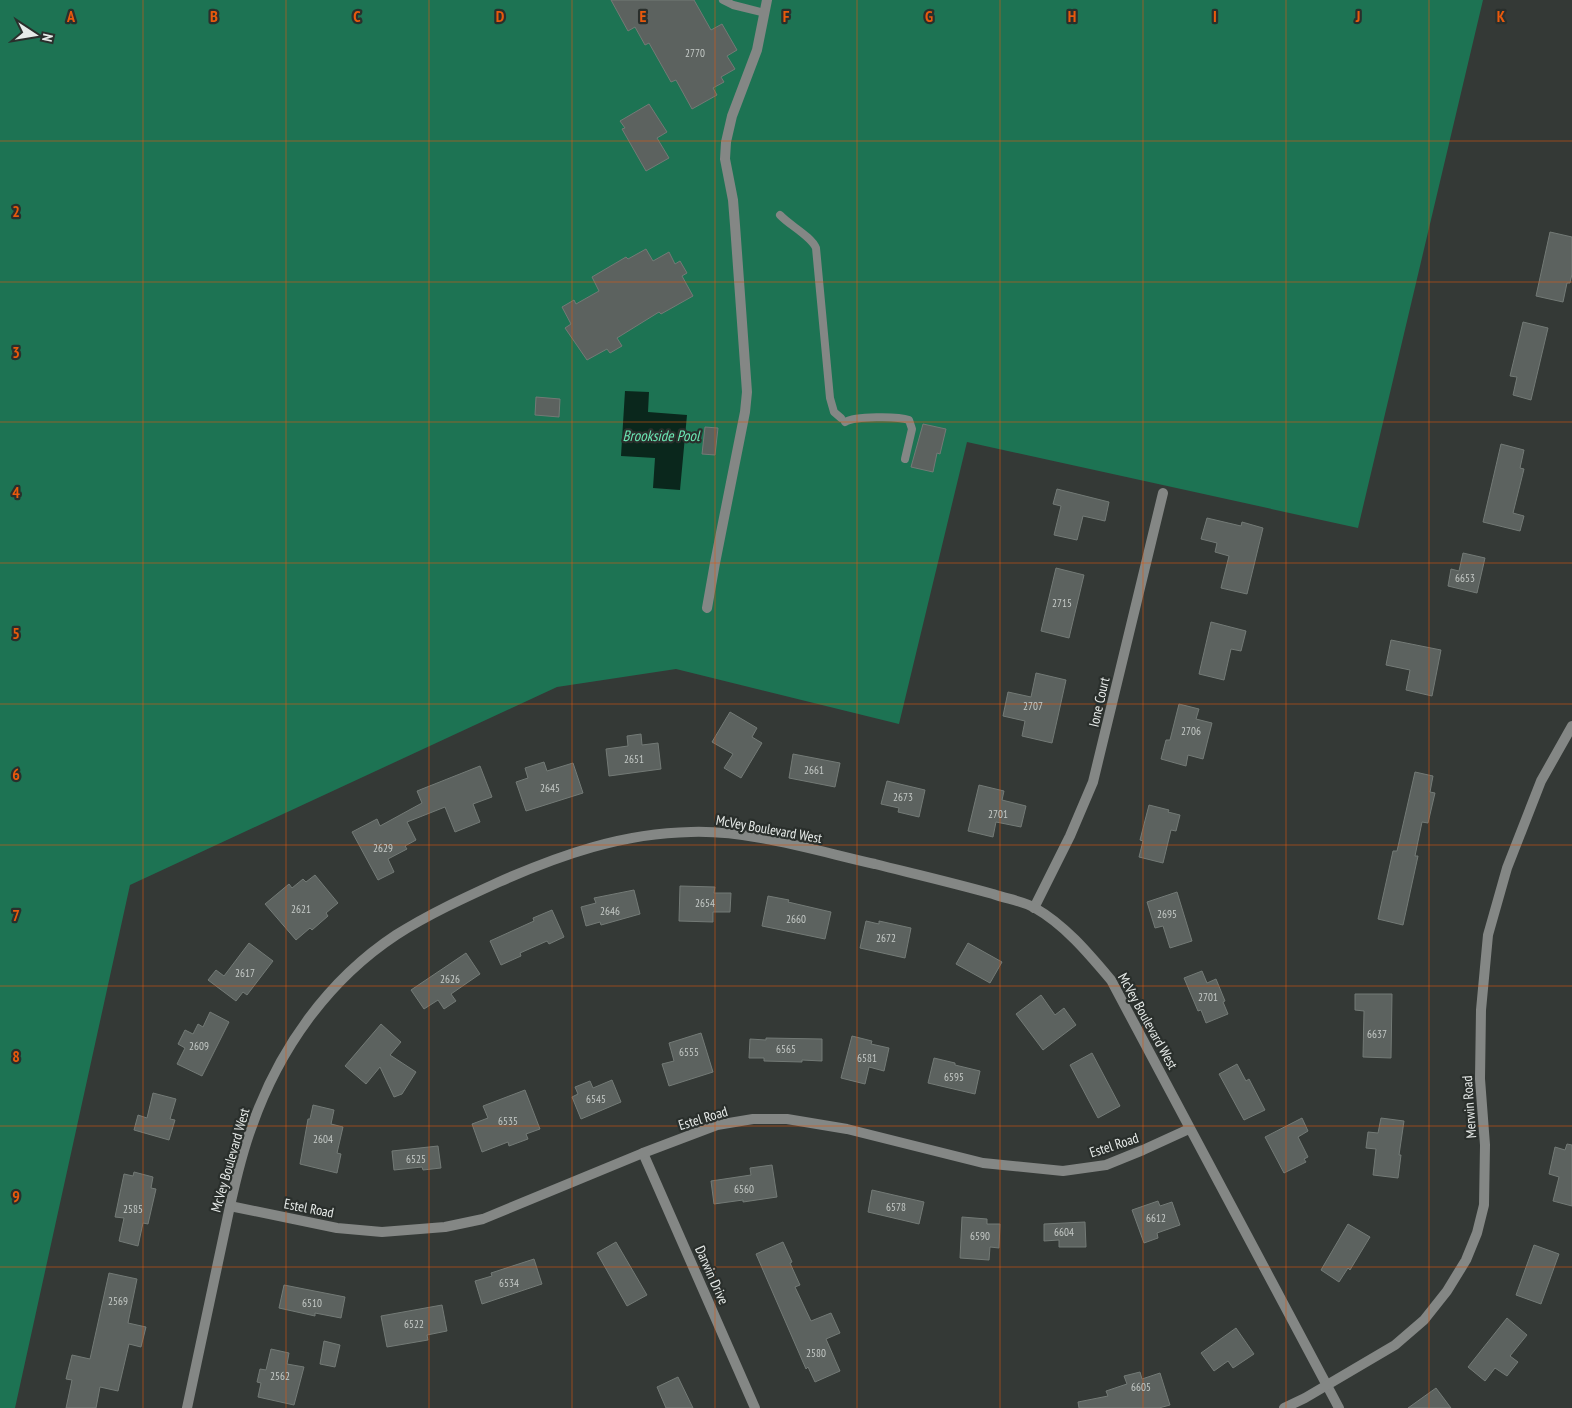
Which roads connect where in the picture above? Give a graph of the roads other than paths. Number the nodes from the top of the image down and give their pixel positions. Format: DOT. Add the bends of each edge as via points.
graph roads {
  1 [pos="723,0"];
  2 [pos="767,0"];
  3 [pos="765,13"];
  4 [pos="780,214"];
  5 [pos="905,459"];
  6 [pos="1163,493"];
  7 [pos="708,608"];
  8 [pos="1572,726"];
  9 [pos="1034,908"];
  10 [pos="1189,1128"];
  11 [pos="643,1153"];
  12 [pos="230,1206"];
  13 [pos="1327,1386"];
  14 [pos="187,1408"];
  15 [pos="755,1408"];
  16 [pos="1284,1408"];
  17 [pos="1339,1408"];
  1 -- 3 [label="lane"];
  2 -- 3 [label="street"];
  3 -- 7 [label="street" via="757,50 732,116 726,147 725,159 736,224 747,400"];
  4 -- 5 [label="lane" via="816,248 834,412 843,420 909,420 912,429"];
  6 -- 9 [label="street, Ione Court" via="1093,782"];
  8 -- 13 [label="street, Merwin Road" via="1541,782 1507,868 1488,936 1481,1010 1484,1205 1477,1233 1448,1290 1424,1320 1395,1345"];
  9 -- 10 [label="street, McVey Boulevard West" via="1057,924 1111,980"];
  9 -- 12 [label="street, McVey Boulevard West" via="960,884 732,834 692,831 647,834 566,854 440,909 394,936 336,984 314,1010 272,1078 252,1126"];
  10 -- 11 [label="street, Estel Road" via="1106,1165 1063,1171 983,1163 847,1129 787,1120 753,1119 717,1125"];
  10 -- 13 [label="street, McVey Boulevard West"];
  11 -- 12 [label="street, Estel Road" via="483,1219 445,1227 382,1232"];
  11 -- 15 [label="street, Darwin Drive"];
  12 -- 14 [label="street, McVey Boulevard West"];
  13 -- 16 [label="street, Merwin Road"];
  13 -- 17 [label="street, McVey Boulevard West"];
}
